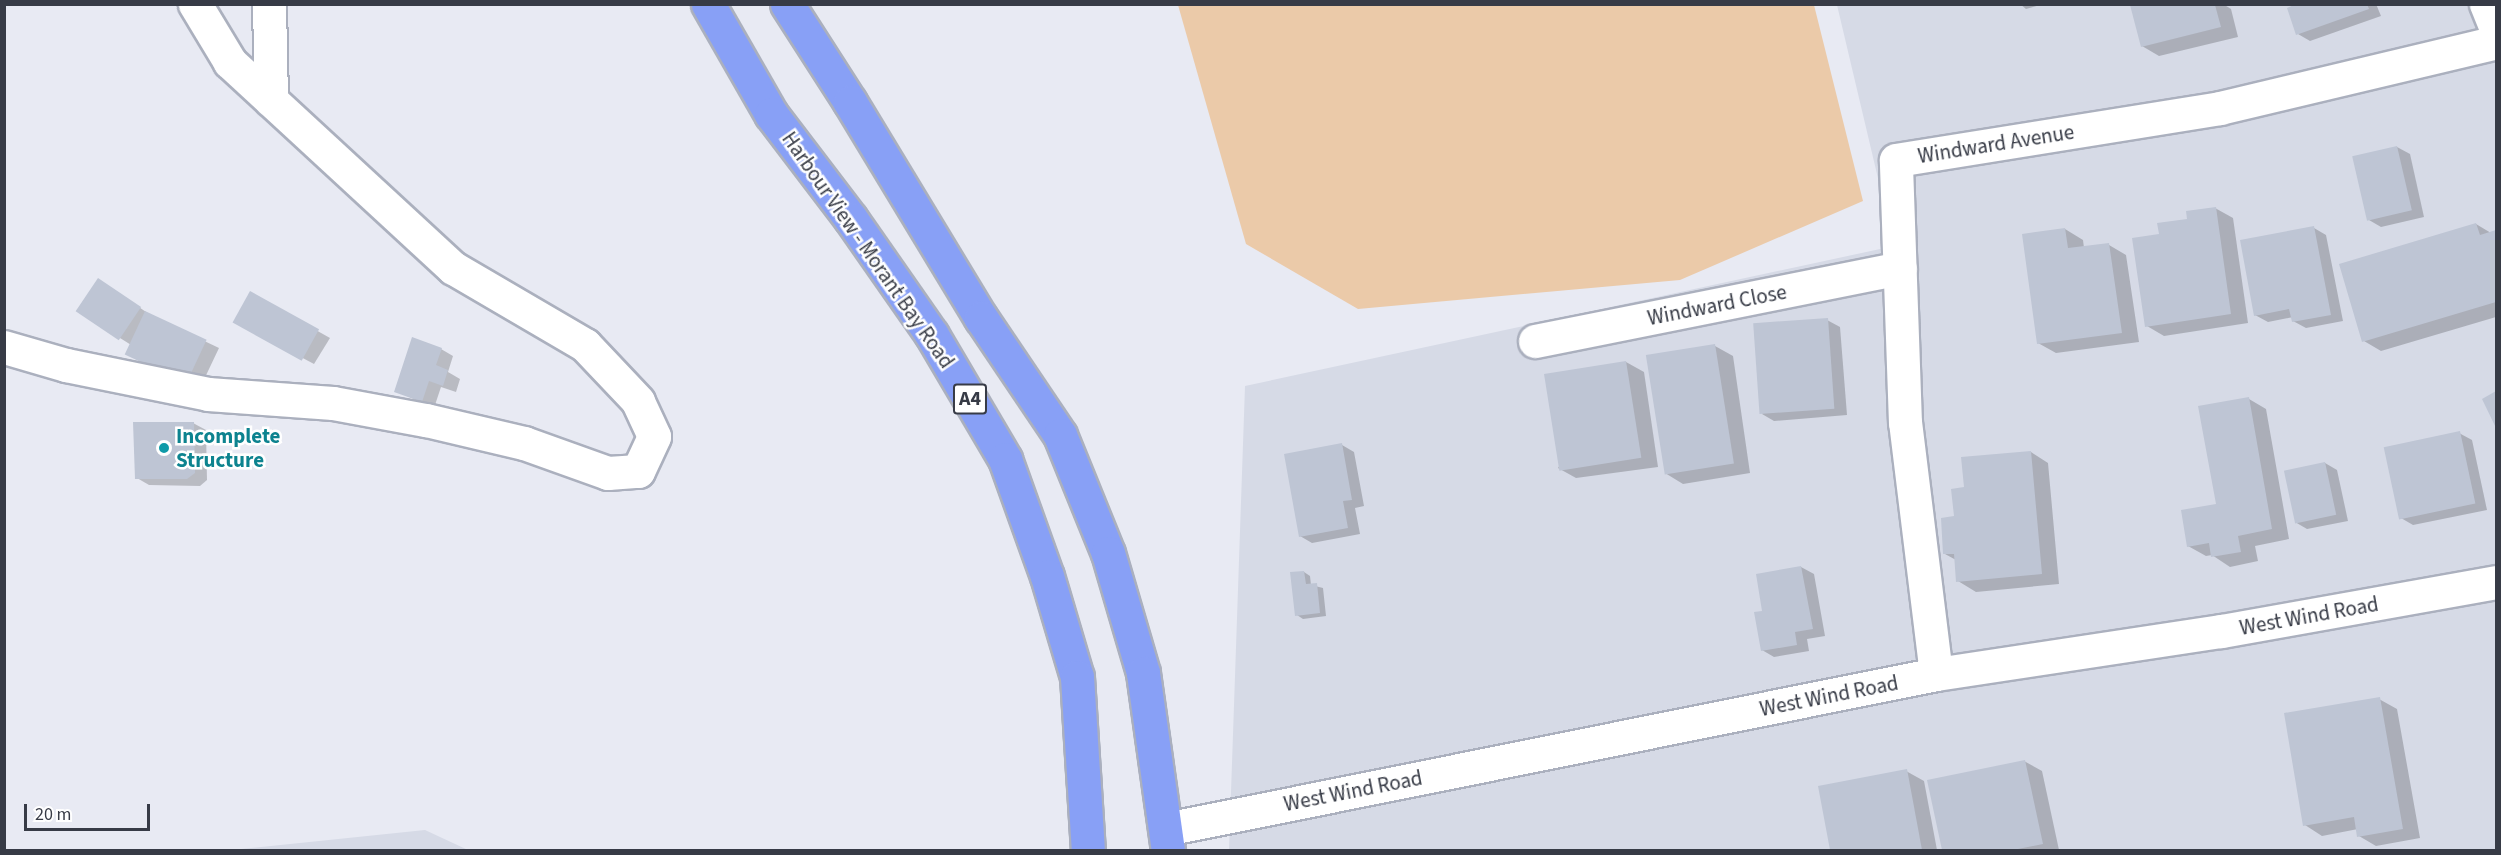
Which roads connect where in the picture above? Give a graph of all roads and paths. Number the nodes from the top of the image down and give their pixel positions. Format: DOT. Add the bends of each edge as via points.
graph roads {
  1 [pos="195,4"];
  2 [pos="269,4"];
  3 [pos="708,4"];
  4 [pos="787,4"];
  5 [pos="2486,4"];
  6 [pos="2496,29"];
  7 [pos="2496,42"];
  8 [pos="271,100"];
  9 [pos="1900,268"];
  10 [pos="1535,341"];
  11 [pos="4,347"];
  12 [pos="2496,582"];
  13 [pos="1936,674"];
  14 [pos="1167,840"];
  15 [pos="1088,850"];
  1 -- 8 [label="street" via="230,62"];
  2 -- 8 [label="street"];
  3 -- 15 [label="highway, Harbour View - Morant Bay Road / A4" via="771,114 932,335 1005,459 1047,576 1077,677"];
  4 -- 14 [label="highway, A4" via="981,318 1060,435 1108,553 1143,674"];
  5 -- 6 [label="street"];
  7 -- 9 [label="street, Windward Avenue" via="2220,108 1896,160"];
  8 -- 11 [label="street" via="453,268 585,345 638,401 654,436 638,471 608,473 524,443 426,420 333,403 208,394 66,365"];
  9 -- 10 [label="street, Windward Close"];
  9 -- 13 [label="street, Windward Avenue" via="1905,423"];
  12 -- 13 [label="street, West Wind Road" via="2221,632"];
  13 -- 14 [label="street, West Wind Road"];
}
